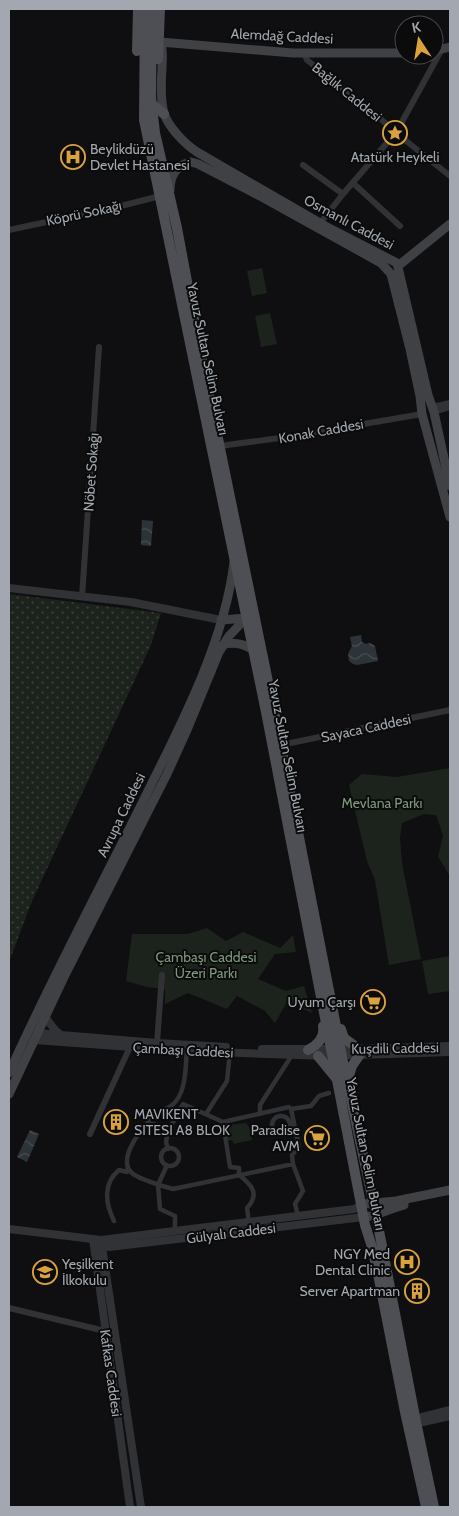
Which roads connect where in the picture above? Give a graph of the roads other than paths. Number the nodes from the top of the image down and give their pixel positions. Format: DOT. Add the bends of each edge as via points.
graph roads {
  1 [pos="138,9"];
  2 [pos="145,9"];
  3 [pos="152,9"];
  4 [pos="160,9"];
  5 [pos="160,42"];
  6 [pos="304,53"];
  7 [pos="394,53"];
  8 [pos="433,65"];
  9 [pos="151,103"];
  10 [pos="164,114"];
  11 [pos="143,115"];
  12 [pos="396,133"];
  13 [pos="303,165"];
  14 [pos="450,176"];
  15 [pos="353,183"];
  16 [pos="343,194"];
  17 [pos="165,197"];
  18 [pos="321,222"];
  19 [pos="450,224"];
  20 [pos="400,226"];
  21 [pos="9,230"];
  22 [pos="393,267"];
  23 [pos="99,347"];
  24 [pos="450,403"];
  25 [pos="450,407"];
  26 [pos="433,409"];
  27 [pos="423,414"];
  28 [pos="220,446"];
  29 [pos="450,486"];
  30 [pos="450,518"];
  31 [pos="234,560"];
  32 [pos="9,588"];
  33 [pos="82,596"];
  34 [pos="250,618"];
  35 [pos="221,620"];
  36 [pos="223,645"];
  37 [pos="252,649"];
  38 [pos="450,710"];
  39 [pos="277,750"];
  40 [pos="162,975"];
  41 [pos="329,1014"];
  42 [pos="45,1017"];
  43 [pos="61,1035"];
  44 [pos="33,1036"];
  45 [pos="157,1044"];
  46 [pos="450,1046"];
  47 [pos="130,1047"];
  48 [pos="308,1050"];
  49 [pos="186,1051"];
  50 [pos="403,1051"];
  51 [pos="230,1052"];
  52 [pos="450,1052"];
  53 [pos="337,1053"];
  54 [pos="359,1053"];
  55 [pos="292,1055"];
  56 [pos="318,1056"];
  57 [pos="9,1073"];
  58 [pos="343,1082"];
  59 [pos="329,1093"];
  60 [pos="9,1094"];
  61 [pos="291,1109"];
  62 [pos="278,1110"];
  63 [pos="206,1114"];
  64 [pos="260,1114"];
  65 [pos="280,1116"];
  66 [pos="223,1122"];
  67 [pos="147,1124"];
  68 [pos="168,1130"];
  69 [pos="90,1134"];
  70 [pos="168,1149"];
  71 [pos="293,1164"];
  72 [pos="167,1165"];
  73 [pos="128,1168"];
  74 [pos="239,1175"];
  75 [pos="158,1185"];
  76 [pos="450,1190"];
  77 [pos="450,1196"];
  78 [pos="373,1204"];
  79 [pos="361,1206"];
  80 [pos="376,1215"];
  81 [pos="298,1217"];
  82 [pos="364,1217"];
  83 [pos="114,1220"];
  84 [pos="249,1223"];
  85 [pos="9,1229"];
  86 [pos="175,1232"];
  87 [pos="97,1240"];
  88 [pos="9,1308"];
  89 [pos="105,1330"];
  90 [pos="450,1410"];
  91 [pos="450,1416"];
  92 [pos="412,1423"];
  93 [pos="427,1506"];
  94 [pos="130,1507"];
  95 [pos="141,1507"];
  1 -- 11 [label="main road" via="137,92 139,110"];
  2 -- 11 [label="main road, Yavuz Sultan Selim Bulvarı"];
  3 -- 9 [label="main road, Yavuz Sultan Selim Bulvarı"];
  4 -- 5 [label="main road"];
  5 -- 6 [label="main road, Alemdağ Caddesi"];
  5 -- 9 [label="main road" via="156,93"];
  5 -- 10 [label="main road, Osmanlı Caddesi" via="163,48 161,86"];
  6 -- 7 [label="main road, Alemdağ Caddesi"];
  6 -- 12 [label="street, Bağlık Caddesi" via="307,60"];
  8 -- 12 [label="street"];
  9 -- 10 [label="main road"];
  9 -- 17 [label="main road, Yavuz Sultan Selim Bulvarı"];
  10 -- 22 [label="main road, Osmanlı Caddesi" via="183,141 197,152"];
  11 -- 17 [label="main road, Yavuz Sultan Selim Bulvarı"];
  12 -- 14 [label="street, Bağlık Caddesi"];
  12 -- 15 [label="street"];
  13 -- 16 [label="street"];
  15 -- 16 [label="street"];
  15 -- 20 [label="street"];
  16 -- 18 [label="street"];
  17 -- 21 [label="street, Köprü Sokağı"];
  17 -- 22 [label="main road, Osmanlı Caddesi" via="179,166 191,162"];
  17 -- 28 [label="main road, Yavuz Sultan Selim Bulvarı"];
  17 -- 31 [label="main road, Yavuz Sultan Selim Bulvarı"];
  19 -- 22 [label="main road"];
  22 -- 26 [label="main road, Osmanlı Caddesi"];
  22 -- 27 [label="main road, Osmanlı Caddesi"];
  23 -- 33 [label="street, Nöbet Sokağı"];
  24 -- 26 [label="street"];
  25 -- 26 [label="street"];
  26 -- 27 [label="main road" via="430,418"];
  26 -- 29 [label="main road, Osmanlı Caddesi"];
  27 -- 28 [label="street, Konak Caddesi"];
  27 -- 30 [label="main road, Osmanlı Caddesi"];
  28 -- 34 [label="main road, Yavuz Sultan Selim Bulvarı"];
  31 -- 34 [label="main road, Yavuz Sultan Selim Bulvarı"];
  31 -- 35 [label="main road, Avrupa Caddesi"];
  32 -- 33 [label="street"];
  33 -- 35 [label="street"];
  34 -- 35 [label="main road"];
  34 -- 36 [label="main road, Avrupa Caddesi"];
  34 -- 37 [label="main road, Yavuz Sultan Selim Bulvarı"];
  34 -- 39 [label="main road, Yavuz Sultan Selim Bulvarı"];
  35 -- 44 [label="main road, Avrupa Caddesi" via="203,672 172,742"];
  36 -- 37 [label="main road" via="238,643"];
  36 -- 42 [label="main road, Avrupa Caddesi" via="167,774"];
  37 -- 39 [label="main road, Yavuz Sultan Selim Bulvarı"];
  38 -- 39 [label="street, Sayaca Caddesi"];
  39 -- 41 [label="main road, Yavuz Sultan Selim Bulvarı"];
  40 -- 45 [label="street"];
  41 -- 48 [label="main road" via="323,1022 323,1036"];
  41 -- 53 [label="main road, Yavuz Sultan Selim Bulvarı"];
  41 -- 54 [label="main road" via="338,1020 344,1038"];
  42 -- 43 [label="street"];
  42 -- 44 [label="main road, Avrupa Caddesi"];
  43 -- 44 [label="street, Çambaşı Caddesi"];
  43 -- 45 [label="street, Çambaşı Caddesi"];
  44 -- 47 [label="street, Çambaşı Caddesi"];
  44 -- 57 [label="main road, Avrupa Caddesi"];
  44 -- 60 [label="main road, Avrupa Caddesi"];
  45 -- 48 [label="street, Çambaşı Caddesi"];
  46 -- 50 [label="street, Kuşdili Caddesi"];
  47 -- 49 [label="street, Çambaşı Caddesi"];
  47 -- 69 [label="street"];
  48 -- 53 [label="street, Çambaşı Caddesi"];
  49 -- 51 [label="street, Çambaşı Caddesi"];
  49 -- 67 [label="street" via="181,1094 157,1116 151,1114"];
  50 -- 52 [label="street, Kuşdili Caddesi"];
  50 -- 54 [label="street, Kuşdili Caddesi"];
  51 -- 55 [label="street, Çambaşı Caddesi"];
  51 -- 63 [label="street" via="227,1081"];
  53 -- 54 [label="street, Kuşdili Caddesi"];
  53 -- 56 [label="street, Çambaşı Caddesi"];
  53 -- 58 [label="main road, Yavuz Sultan Selim Bulvarı"];
  54 -- 58 [label="main road"];
  55 -- 56 [label="street, Çambaşı Caddesi"];
  55 -- 64 [label="street" via="260,1105"];
  56 -- 58 [label="main road"];
  58 -- 78 [label="main road, Yavuz Sultan Selim Bulvarı"];
  58 -- 79 [label="main road, Yavuz Sultan Selim Bulvarı"];
  59 -- 61 [label="street" via="319,1096 311,1106"];
  61 -- 62 [label="street"];
  61 -- 71 [label="street" via="299,1147 292,1155"];
  62 -- 64 [label="street"];
  62 -- 65 [label="street"];
  63 -- 66 [label="street"];
  63 -- 68 [label="street" via="183,1104"];
  64 -- 66 [label="street"];
  65 -- 65 [label="street" via="284,1116 290,1126 287,1132 280,1134 272,1123"];
  66 -- 74 [label="street" via="230,1168 239,1168"];
  67 -- 68 [label="street"];
  67 -- 73 [label="street" via="130,1149"];
  68 -- 70 [label="street"];
  70 -- 72 [label="street" via="161,1157"];
  70 -- 72 [label="street" via="178,1151 180,1158 176,1164"];
  71 -- 74 [label="street"];
  71 -- 81 [label="street" via="303,1190 295,1204"];
  72 -- 75 [label="street"];
  73 -- 75 [label="street" via="133,1174"];
  73 -- 83 [label="street" via="127,1172 120,1170 109,1180 109,1212"];
  74 -- 75 [label="street" via="173,1189"];
  74 -- 84 [label="street" via="253,1189 254,1197 248,1208"];
  75 -- 86 [label="street" via="160,1209 175,1216"];
  76 -- 78 [label="main road"];
  77 -- 80 [label="main road" via="393,1208"];
  78 -- 79 [label="main road"];
  78 -- 80 [label="main road, Yavuz Sultan Selim Bulvarı"];
  79 -- 81 [label="street, Gülyalı Caddesi"];
  79 -- 82 [label="main road, Yavuz Sultan Selim Bulvarı"];
  80 -- 82 [label="main road"];
  80 -- 92 [label="main road, Yavuz Sultan Selim Bulvarı"];
  81 -- 84 [label="street, Gülyalı Caddesi"];
  82 -- 87 [label="street, Gülyalı Caddesi" via="109,1247"];
  82 -- 92 [label="main road, Yavuz Sultan Selim Bulvarı"];
  84 -- 86 [label="street, Gülyalı Caddesi"];
  85 -- 87 [label="street, Gülyalı Caddesi"];
  86 -- 87 [label="street, Gülyalı Caddesi"];
  87 -- 89 [label="street, Kafkas Caddesi"];
  87 -- 95 [label="street, Kafkas Caddesi"];
  88 -- 89 [label="street"];
  89 -- 94 [label="street, Kafkas Caddesi"];
  90 -- 92 [label="street"];
  91 -- 92 [label="street"];
  92 -- 93 [label="main road, Yavuz Sultan Selim Bulvarı"];
}
